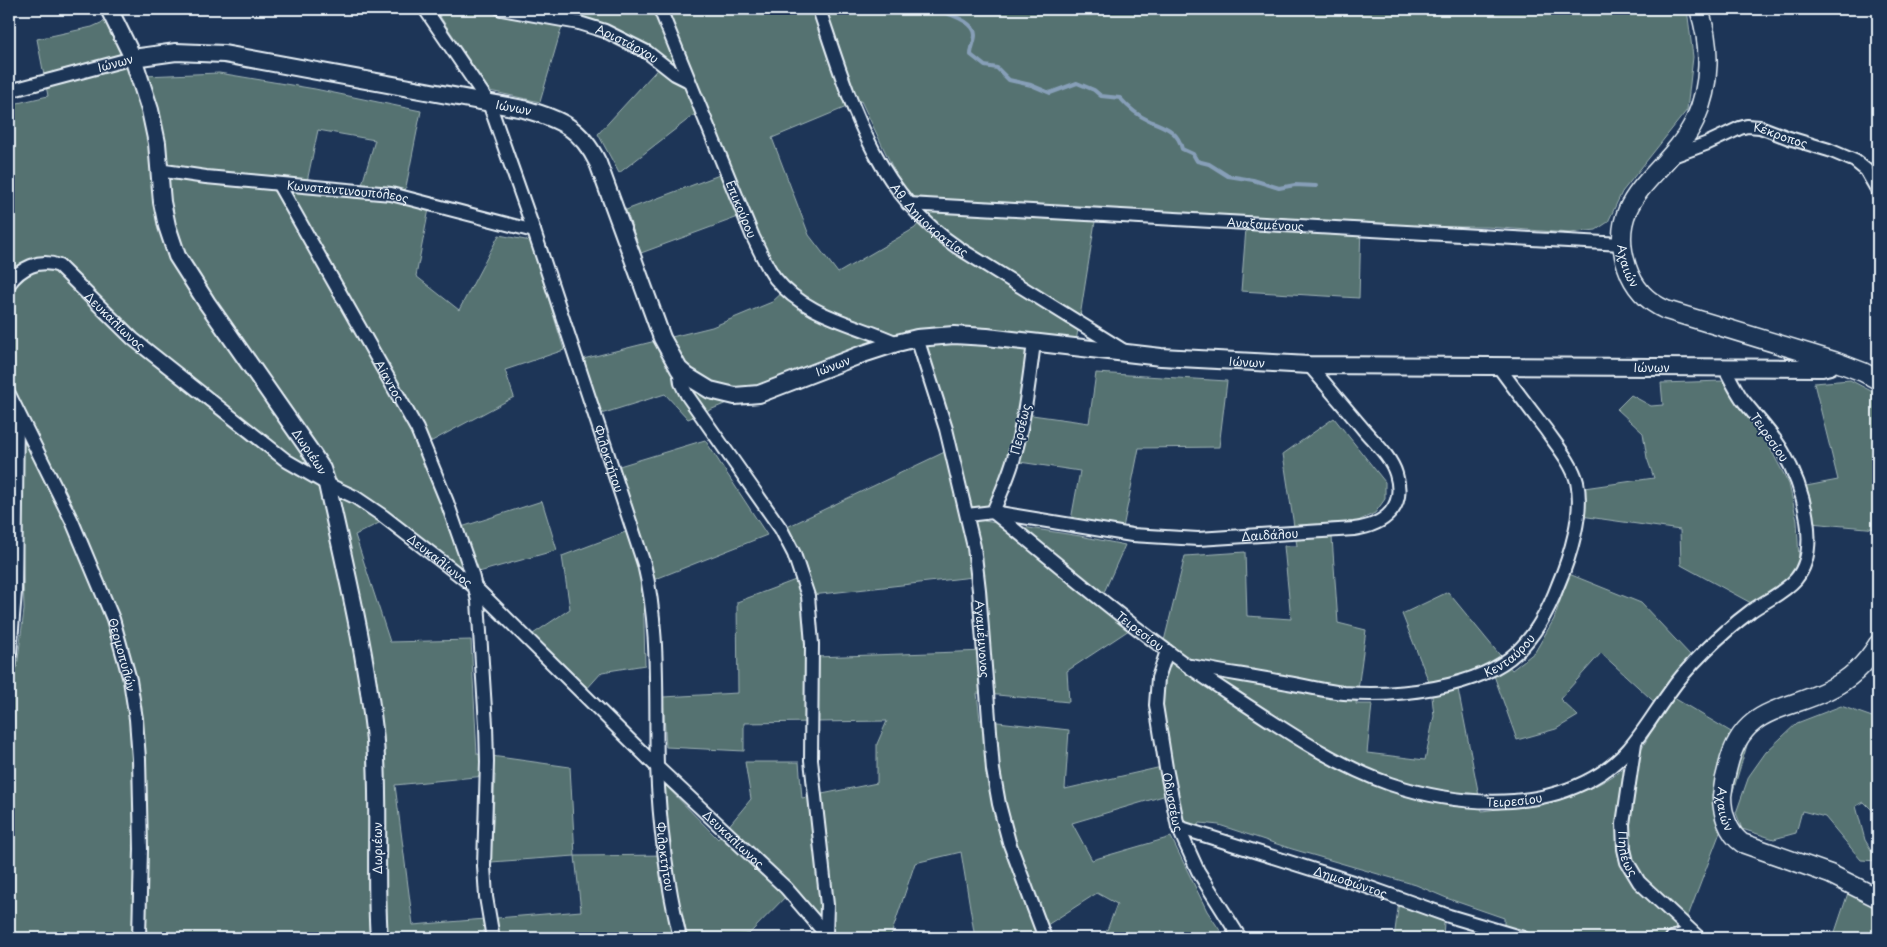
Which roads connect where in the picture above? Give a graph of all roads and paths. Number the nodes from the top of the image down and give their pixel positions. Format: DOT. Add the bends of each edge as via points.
graph roads {
  1 [pos="109,9"];
  2 [pos="425,9"];
  3 [pos="501,9"];
  4 [pos="660,9"];
  5 [pos="820,9"];
  6 [pos="1700,9"];
  7 [pos="133,58"];
  8 [pos="689,81"];
  9 [pos="9,90"];
  10 [pos="489,103"];
  11 [pos="1670,156"];
  12 [pos="158,170"];
  13 [pos="279,184"];
  14 [pos="1878,192"];
  15 [pos="908,204"];
  16 [pos="534,231"];
  17 [pos="1622,244"];
  18 [pos="9,284"];
  19 [pos="917,338"];
  20 [pos="897,343"];
  21 [pos="1034,343"];
  22 [pos="1131,354"];
  23 [pos="1834,361"];
  24 [pos="1310,365"];
  25 [pos="1498,366"];
  26 [pos="1724,367"];
  27 [pos="679,369"];
  28 [pos="1878,380"];
  29 [pos="9,394"];
  30 [pos="17,413"];
  31 [pos="327,484"];
  32 [pos="993,512"];
  33 [pos="967,515"];
  34 [pos="476,588"];
  35 [pos="1878,644"];
  36 [pos="1166,651"];
  37 [pos="1186,665"];
  38 [pos="9,666"];
  39 [pos="1635,744"];
  40 [pos="657,768"];
  41 [pos="1178,827"];
  42 [pos="1878,898"];
  43 [pos="1695,935"];
  44 [pos="828,936"];
  45 [pos="139,938"];
  46 [pos="379,938"];
  47 [pos="493,938"];
  48 [pos="680,938"];
  49 [pos="1045,938"];
  50 [pos="1240,938"];
  51 [pos="1523,938"];
  52 [pos="1672,938"];
  1 -- 7 [label="street, Δωριέων"];
  2 -- 10 [label="street, Φιλοκτήτου"];
  3 -- 8 [label="street, Αριστάρχου" via="605,31 647,52"];
  4 -- 8 [label="street, Επικούρου"];
  5 -- 15 [label="street, Αθ. Δημοκρατίας" via="858,120 881,164"];
  6 -- 11 [label="main road, Αχαιών" via="1707,47 1705,89 1692,126"];
  7 -- 9 [label="street, Ιώνων"];
  7 -- 10 [label="street, Ιώνων" via="176,52 224,54"];
  7 -- 12 [label="street, Δωριέων" via="153,120"];
  8 -- 20 [label="street, Επικούρου" via="763,258 776,279 809,307"];
  10 -- 16 [label="street, Φιλοκτήτου"];
  10 -- 27 [label="street, Ιώνων" via="554,118 572,128 584,140 598,163 662,338"];
  11 -- 14 [label="street, Κέκροπος" via="1740,128 1760,127 1855,161 1866,170"];
  11 -- 17 [label="main road, Αχαιών" via="1628,207 1621,228"];
  12 -- 13 [label="street, Κωνσταντινουπόλεος"];
  12 -- 31 [label="street, Δωριέων" via="164,214 181,263 313,455"];
  13 -- 16 [label="street, Κωνσταντινουπόλεος" via="391,194"];
  13 -- 34 [label="street, Aiαντος" via="417,429 447,502"];
  15 -- 17 [label="street, Αναξαμένους"];
  15 -- 22 [label="street, Αθ. Δημοκρατίας" via="931,228 956,247"];
  16 -- 40 [label="street, Φιλοκτήτου" via="648,578 654,617"];
  17 -- 23 [label="main road, Αχαιών" via="1634,284 1657,306 1686,318"];
  18 -- 31 [label="street, Δευκαλίωνος" via="17,274 35,264 59,266 133,339 287,460"];
  19 -- 20 [label="street, Ιώνων"];
  19 -- 21 [label="street, Ιώνων" via="969,335"];
  19 -- 33 [label="street, Αγαμέμνονος" via="946,429"];
  20 -- 27 [label="street, Ιώνων" via="748,396 710,390"];
  21 -- 22 [label="street, Ιώνων"];
  21 -- 32 [label="street, Περσέως" via="1018,442"];
  22 -- 24 [label="street, Ιώνων"];
  23 -- 26 [label="street, Ιώνων" via="1822,368"];
  23 -- 28 [label="main road, Αχαιών"];
  24 -- 25 [label="street, Ιώνων"];
  24 -- 32 [label="street, Δαιδάλου" via="1394,469 1398,482 1397,500 1389,515 1380,522 1360,528 1198,539 1132,535"];
  25 -- 26 [label="street, Ιώνων"];
  25 -- 37 [label="street, Κενταύρου" via="1566,458 1578,493 1571,546 1561,578 1537,627 1516,653 1492,670 1463,682 1390,693 1336,692"];
  26 -- 39 [label="street, Τειρεσίου" via="1742,398 1783,453 1793,474 1805,510 1808,555 1792,583 1751,612 1698,659 1673,687"];
  27 -- 44 [label="street" via="687,395 781,529 794,554 808,596 812,644 811,760"];
  29 -- 30 [label="street, Θερμοπυλών"];
  30 -- 38 [label="street" via="16,592"];
  30 -- 45 [label="street, Θερμοπυλών" via="79,539 113,619 130,680 139,759"];
  31 -- 34 [label="street, Δευκαλίωνος" via="355,497 383,516"];
  31 -- 46 [label="street, Δωριέων" via="358,623 374,730"];
  32 -- 33 [label="street, Δαιδάλου"];
  32 -- 36 [label="street, Τειρεσίου"];
  33 -- 49 [label="street, Αγαμέμνονος" via="979,590 996,789 1009,842"];
  34 -- 40 [label="street, Δευκαλίωνος"];
  34 -- 47 [label="street" via="487,753 484,866"];
  35 -- 42 [label="main road, Αχαιών" via="1863,665 1839,684 1771,712 1749,726 1733,750 1722,794 1728,824 1742,843 1830,874"];
  36 -- 37 [label="street, Τειρεσίου"];
  36 -- 41 [label="street, Οδυσσέως" via="1158,678 1156,704"];
  37 -- 39 [label="street, Τειρεσίου" via="1292,735 1360,771 1404,788 1445,798 1490,802 1554,793 1594,778 1614,765"];
  39 -- 43 [label="street, Πηλέως" via="1623,824 1627,862 1639,882"];
  40 -- 44 [label="street, Δευκαλίωνος" via="781,883"];
  40 -- 48 [label="street, Φιλοκτήτου" via="666,856"];
  41 -- 50 [label="street, Οδυσσέως" via="1198,871"];
  41 -- 51 [label="street, Δημοφώντος"];
  43 -- 52 [label="street"];
}
